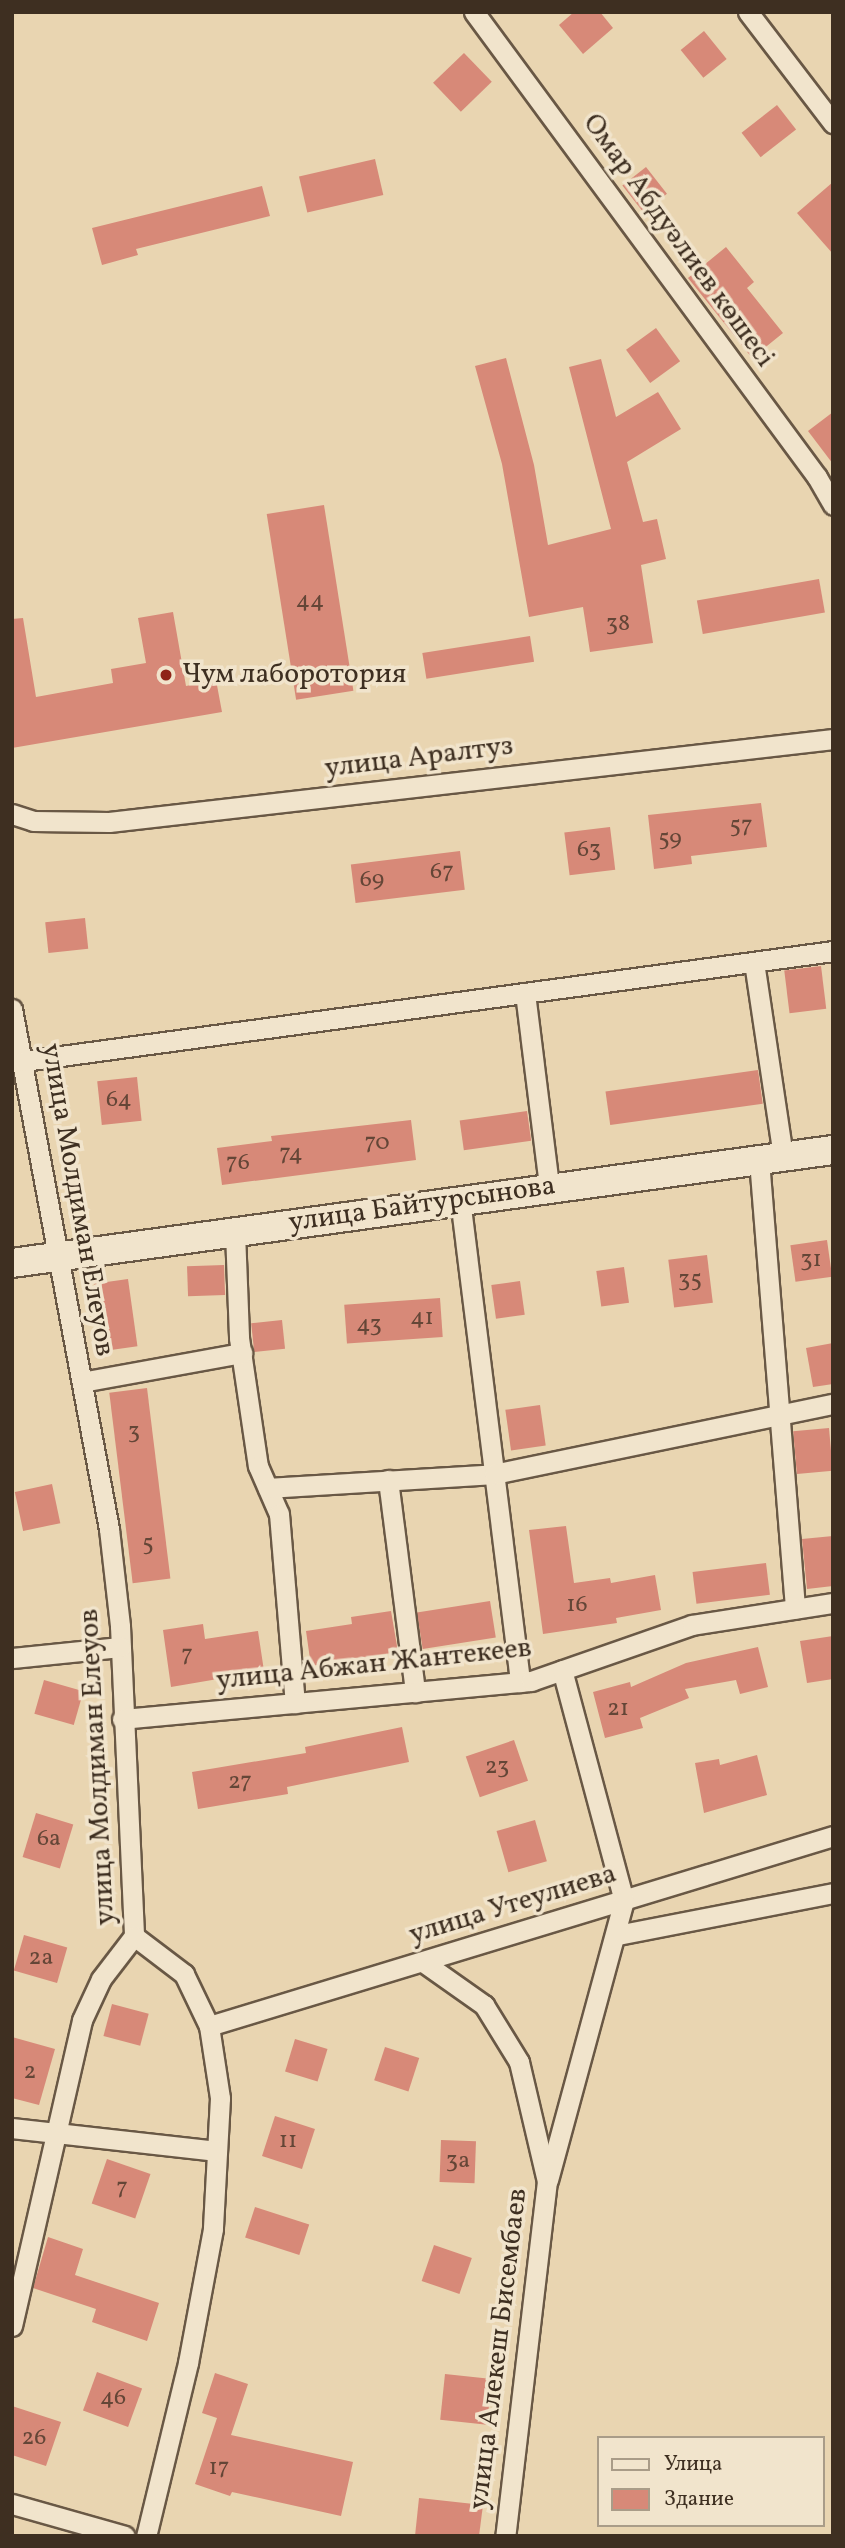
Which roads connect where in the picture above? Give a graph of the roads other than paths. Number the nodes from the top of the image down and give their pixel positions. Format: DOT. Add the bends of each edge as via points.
graph roads {
  1 [pos="474,12"];
  2 [pos="748,12"];
  3 [pos="833,123"];
  4 [pos="833,505"];
  5 [pos="833,739"];
  6 [pos="12,814"];
  7 [pos="833,951"];
  8 [pos="754,962"];
  9 [pos="525,993"];
  10 [pos="12,1009"];
  11 [pos="24,1061"];
  12 [pos="833,1150"];
  13 [pos="771,1158"];
  14 [pos="550,1188"];
  15 [pos="460,1199"];
  16 [pos="235,1232"];
  17 [pos="59,1259"];
  18 [pos="12,1263"];
  19 [pos="242,1353"];
  20 [pos="82,1382"];
  21 [pos="833,1404"];
  22 [pos="779,1413"];
  23 [pos="494,1474"];
  24 [pos="388,1480"];
  25 [pos="268,1488"];
  26 [pos="833,1603"];
  27 [pos="795,1609"];
  28 [pos="120,1647"];
  29 [pos="12,1658"];
  30 [pos="562,1670"];
  31 [pos="520,1682"];
  32 [pos="415,1692"];
  33 [pos="295,1703"];
  34 [pos="122,1719"];
  35 [pos="833,1836"];
  36 [pos="833,1893"];
  37 [pos="624,1901"];
  38 [pos="617,1935"];
  39 [pos="134,1936"];
  40 [pos="423,1962"];
  41 [pos="209,2026"];
  42 [pos="12,2128"];
  43 [pos="59,2132"];
  44 [pos="217,2151"];
  45 [pos="547,2182"];
  46 [pos="12,2326"];
  47 [pos="12,2504"];
  48 [pos="125,2536"];
  49 [pos="146,2536"];
  50 [pos="505,2536"];
  1 -- 4 [label="street, Омар Абдуәлиев көшесі"];
  2 -- 3 [label="street"];
  5 -- 6 [label="street, улица Аралтуз" via="109,822 33,821"];
  7 -- 8 [label="street"];
  8 -- 9 [label="street"];
  8 -- 13 [label="street"];
  9 -- 11 [label="street"];
  9 -- 14 [label="street"];
  10 -- 11 [label="street, улица Молдиман Елеуов"];
  11 -- 17 [label="street, улица Молдиман Елеуов"];
  12 -- 13 [label="street, улица Байтурсынова"];
  13 -- 14 [label="street, улица Байтурсынова"];
  13 -- 22 [label="street"];
  14 -- 15 [label="street, улица Байтурсынова"];
  15 -- 16 [label="street, улица Байтурсынова"];
  15 -- 23 [label="street"];
  16 -- 17 [label="street, улица Байтурсынова"];
  16 -- 19 [label="street"];
  17 -- 18 [label="street, улица Байтурсынова"];
  17 -- 20 [label="street, улица Молдиман Елеуов"];
  19 -- 20 [label="street"];
  19 -- 25 [label="street" via="258,1466"];
  20 -- 28 [label="street, улица Молдиман Елеуов" via="109,1529"];
  21 -- 22 [label="street"];
  22 -- 23 [label="street"];
  22 -- 27 [label="street"];
  23 -- 24 [label="street"];
  23 -- 31 [label="street"];
  24 -- 25 [label="street"];
  24 -- 32 [label="street"];
  25 -- 33 [label="street" via="279,1514"];
  26 -- 27 [label="street, улица Абжан Жантекеев"];
  27 -- 30 [label="street, улица Абжан Жантекеев" via="692,1626"];
  28 -- 29 [label="street"];
  28 -- 34 [label="street, улица Молдиман Елеуов"];
  30 -- 31 [label="street, улица Абжан Жантекеев"];
  30 -- 37 [label="street"];
  31 -- 32 [label="street, улица Абжан Жантекеев"];
  32 -- 33 [label="street, улица Абжан Жантекеев"];
  33 -- 34 [label="street, улица Абжан Жантекеев"];
  34 -- 39 [label="street, улица Молдиман Елеуов"];
  35 -- 37 [label="street, улица Утеулиева"];
  36 -- 38 [label="street"];
  37 -- 38 [label="street"];
  37 -- 40 [label="street, улица Утеулиева"];
  38 -- 45 [label="street"];
  39 -- 41 [label="street, улица Молдиман Елеуов" via="184,1974"];
  39 -- 43 [label="street" via="101,1979 82,2020"];
  40 -- 41 [label="street, улица Утеулиева"];
  40 -- 45 [label="street, улица Алекеш Бисембаев" via="484,2005 519,2062"];
  41 -- 44 [label="street, улица Молдиман Елеуов" via="220,2098"];
  42 -- 43 [label="street"];
  43 -- 44 [label="street"];
  43 -- 46 [label="street"];
  44 -- 49 [label="street, улица Молдиман Елеуов" via="213,2230 188,2363"];
  45 -- 50 [label="street, улица Алекеш Бисембаев"];
  47 -- 48 [label="street"];
}
